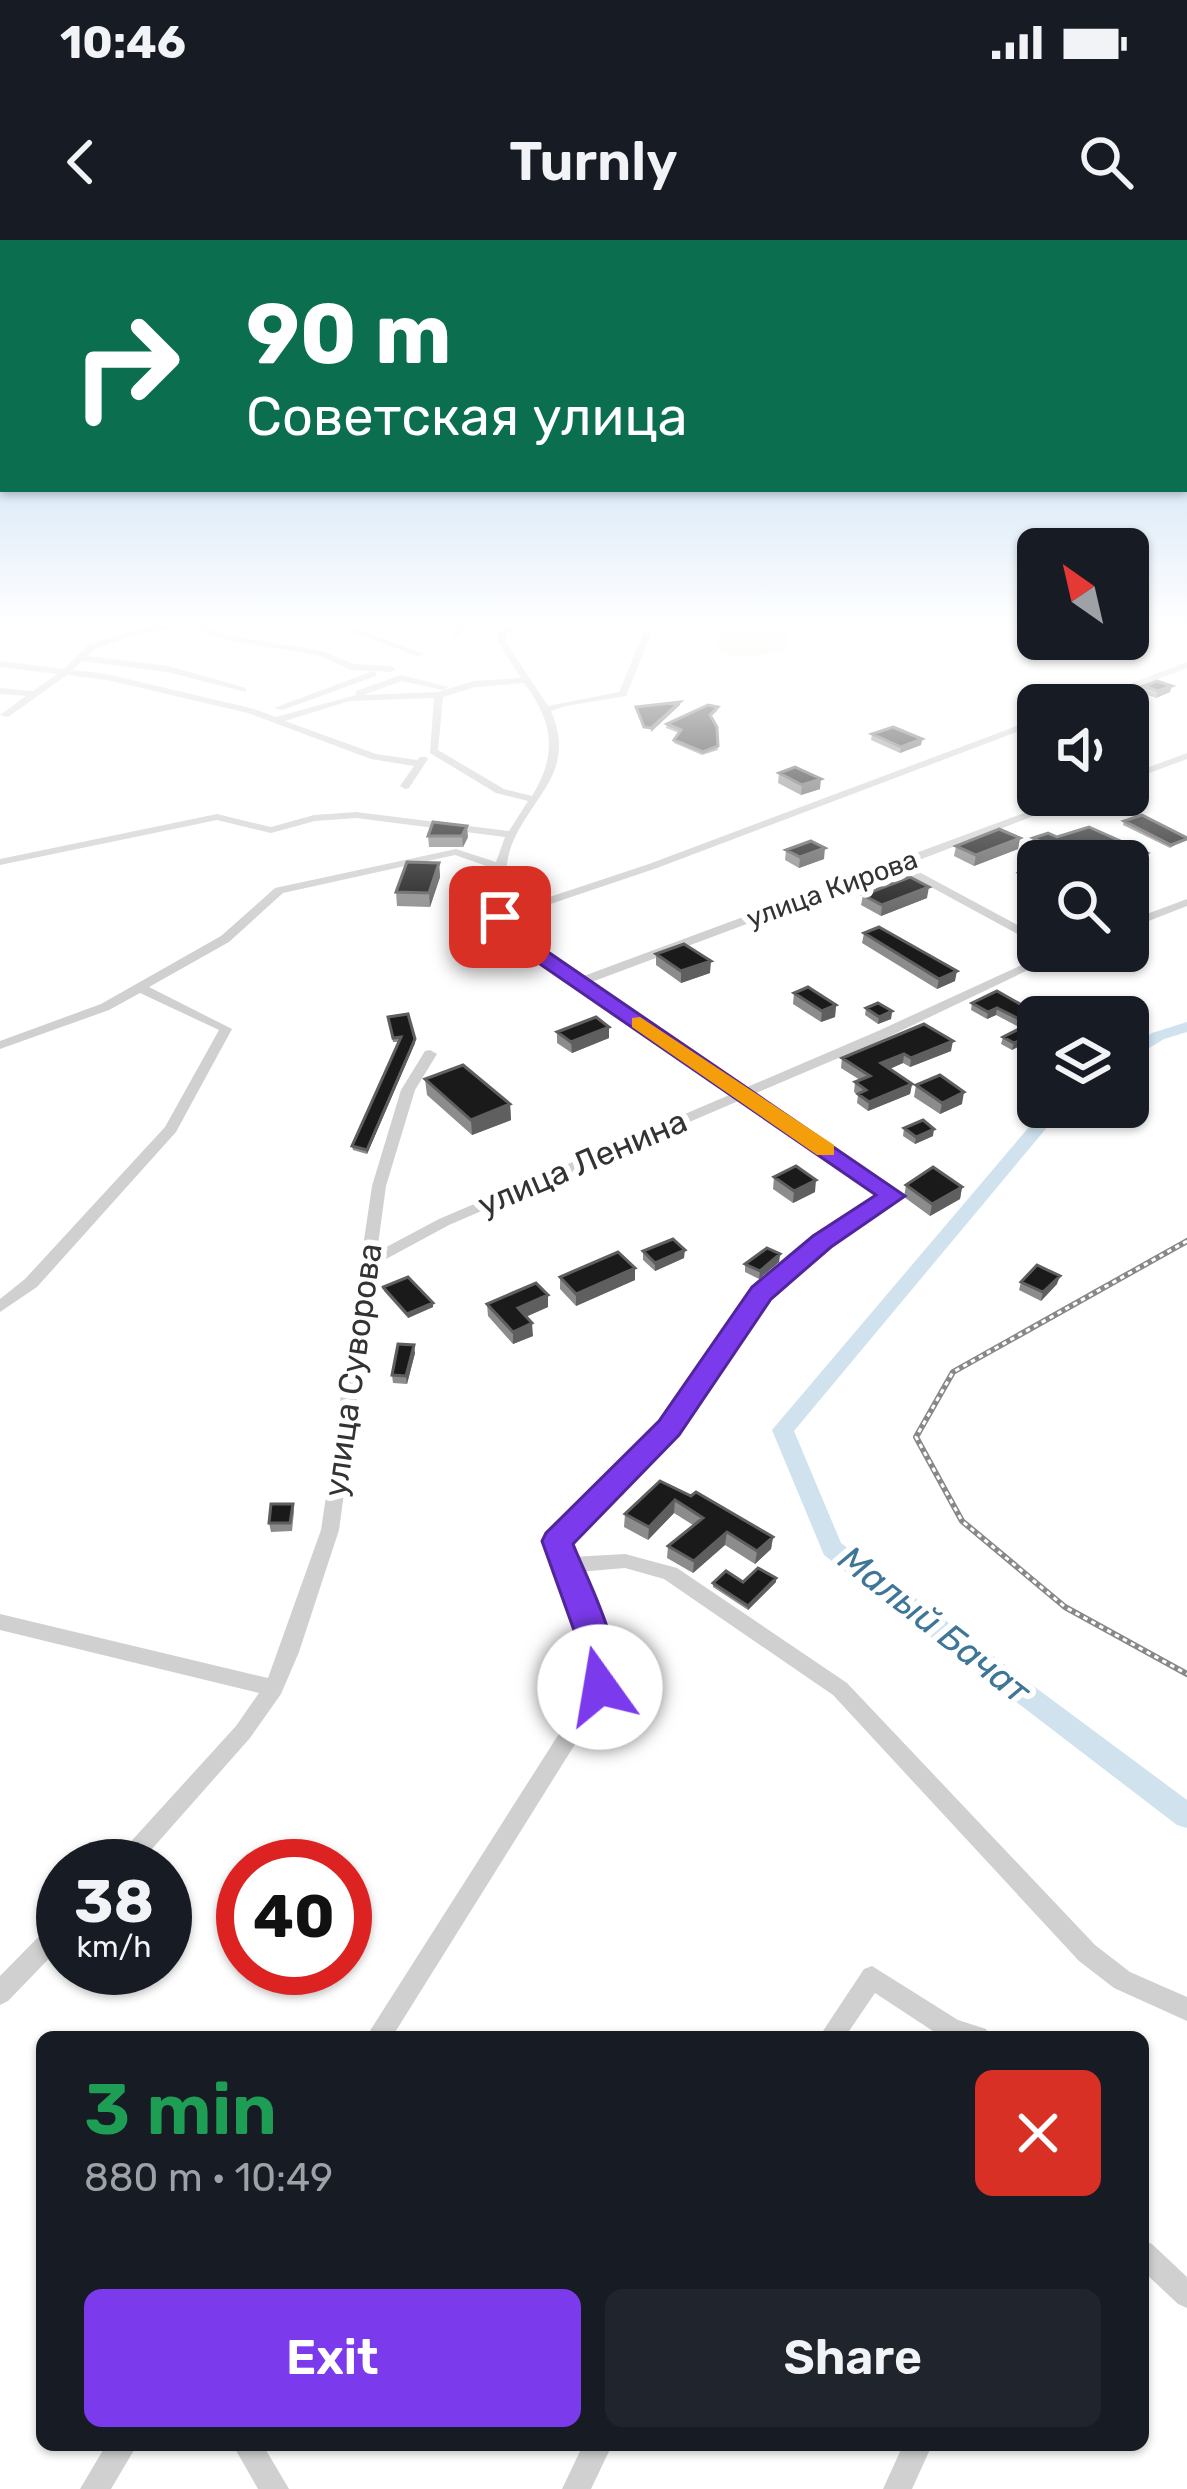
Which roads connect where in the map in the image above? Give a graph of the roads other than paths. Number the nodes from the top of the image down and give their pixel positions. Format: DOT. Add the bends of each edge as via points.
graph roads {
  1 [pos="291,727"];
  2 [pos="436,727"];
  3 [pos="549,727"];
  4 [pos="1017,729"];
  5 [pos="433,751"];
  6 [pos="1187,756"];
  7 [pos="419,761"];
  8 [pos="462,769"];
  9 [pos="1149,770"];
  10 [pos="405,786"];
  11 [pos="533,799"];
  12 [pos="1028,816"];
  13 [pos="507,838"];
  14 [pos="455,852"];
  15 [pos="0,862"];
  16 [pos="898,865"];
  17 [pos="498,866"];
  18 [pos="1187,902"];
  19 [pos="500,917"];
  20 [pos="1149,917"];
  21 [pos="1017,930"];
  22 [pos="1017,970"];
  23 [pos="580,982"];
  24 [pos="140,988"];
  25 [pos="0,1045"];
  26 [pos="430,1054"];
  27 [pos="744,1093"];
  28 [pos="368,1263"];
  29 [pos="0,1307"];
  30 [pos="566,1565"];
  31 [pos="0,1622"];
  32 [pos="274,1688"];
  33 [pos="148,1839"];
  34 [pos="36,1956"];
  35 [pos="0,1993"];
  36 [pos="1187,2008"];
  37 [pos="382,2031"];
  38 [pos="835,2031"];
  39 [pos="957,2031"];
  40 [pos="1149,2259"];
  41 [pos="1187,2295"];
  42 [pos="119,2451"];
  43 [pos="251,2451"];
  44 [pos="595,2451"];
  45 [pos="915,2451"];
  46 [pos="94,2489"];
  47 [pos="275,2489"];
  48 [pos="576,2489"];
  49 [pos="897,2489"];
  1 -- 7 [label="street" via="374,757"];
  2 -- 5 [label="street"];
  3 -- 11 [label="street" via="555,750"];
  4 -- 19 [label="street"];
  5 -- 7 [label="street"];
  5 -- 8 [label="street"];
  6 -- 9 [label="street"];
  7 -- 8 [label="street"];
  7 -- 10 [label="street"];
  8 -- 11 [label="street"];
  11 -- 13 [label="street"];
  12 -- 16 [label="street, улица Кирова"];
  13 -- 14 [label="street"];
  13 -- 15 [label="street" via="356,815 271,830 217,817"];
  13 -- 17 [label="street"];
  14 -- 17 [label="street"];
  14 -- 24 [label="street" via="280,890 225,939"];
  16 -- 21 [label="street"];
  16 -- 23 [label="street, улица Кирова"];
  17 -- 19 [label="street"];
  18 -- 20 [label="street"];
  19 -- 23 [label="street"];
  22 -- 27 [label="street, улица Ленина"];
  23 -- 27 [label="street"];
  24 -- 25 [label="street"];
  24 -- 29 [label="street" via="226,1029 171,1129"];
  26 -- 28 [label="street, улица Суворова" via="397,1120"];
  27 -- 28 [label="street, улица Ленина" via="444,1222"];
  27 -- 30 [label="street" via="892,1196 761,1293 669,1428 557,1541"];
  28 -- 32 [label="street, улица Суворова" via="330,1530"];
  30 -- 36 [label="street" via="625,1562 670,1573 840,1689 1087,1953 1122,1980"];
  30 -- 37 [label="street" via="602,1661 600,1687"];
  31 -- 32 [label="street"];
  32 -- 33 [label="street, улица Суворова"];
  34 -- 35 [label="street"];
  38 -- 39 [label="street" via="872,1977"];
  40 -- 41 [label="street"];
  42 -- 46 [label="street"];
  43 -- 47 [label="street"];
  44 -- 48 [label="street"];
  45 -- 49 [label="street"];
}
